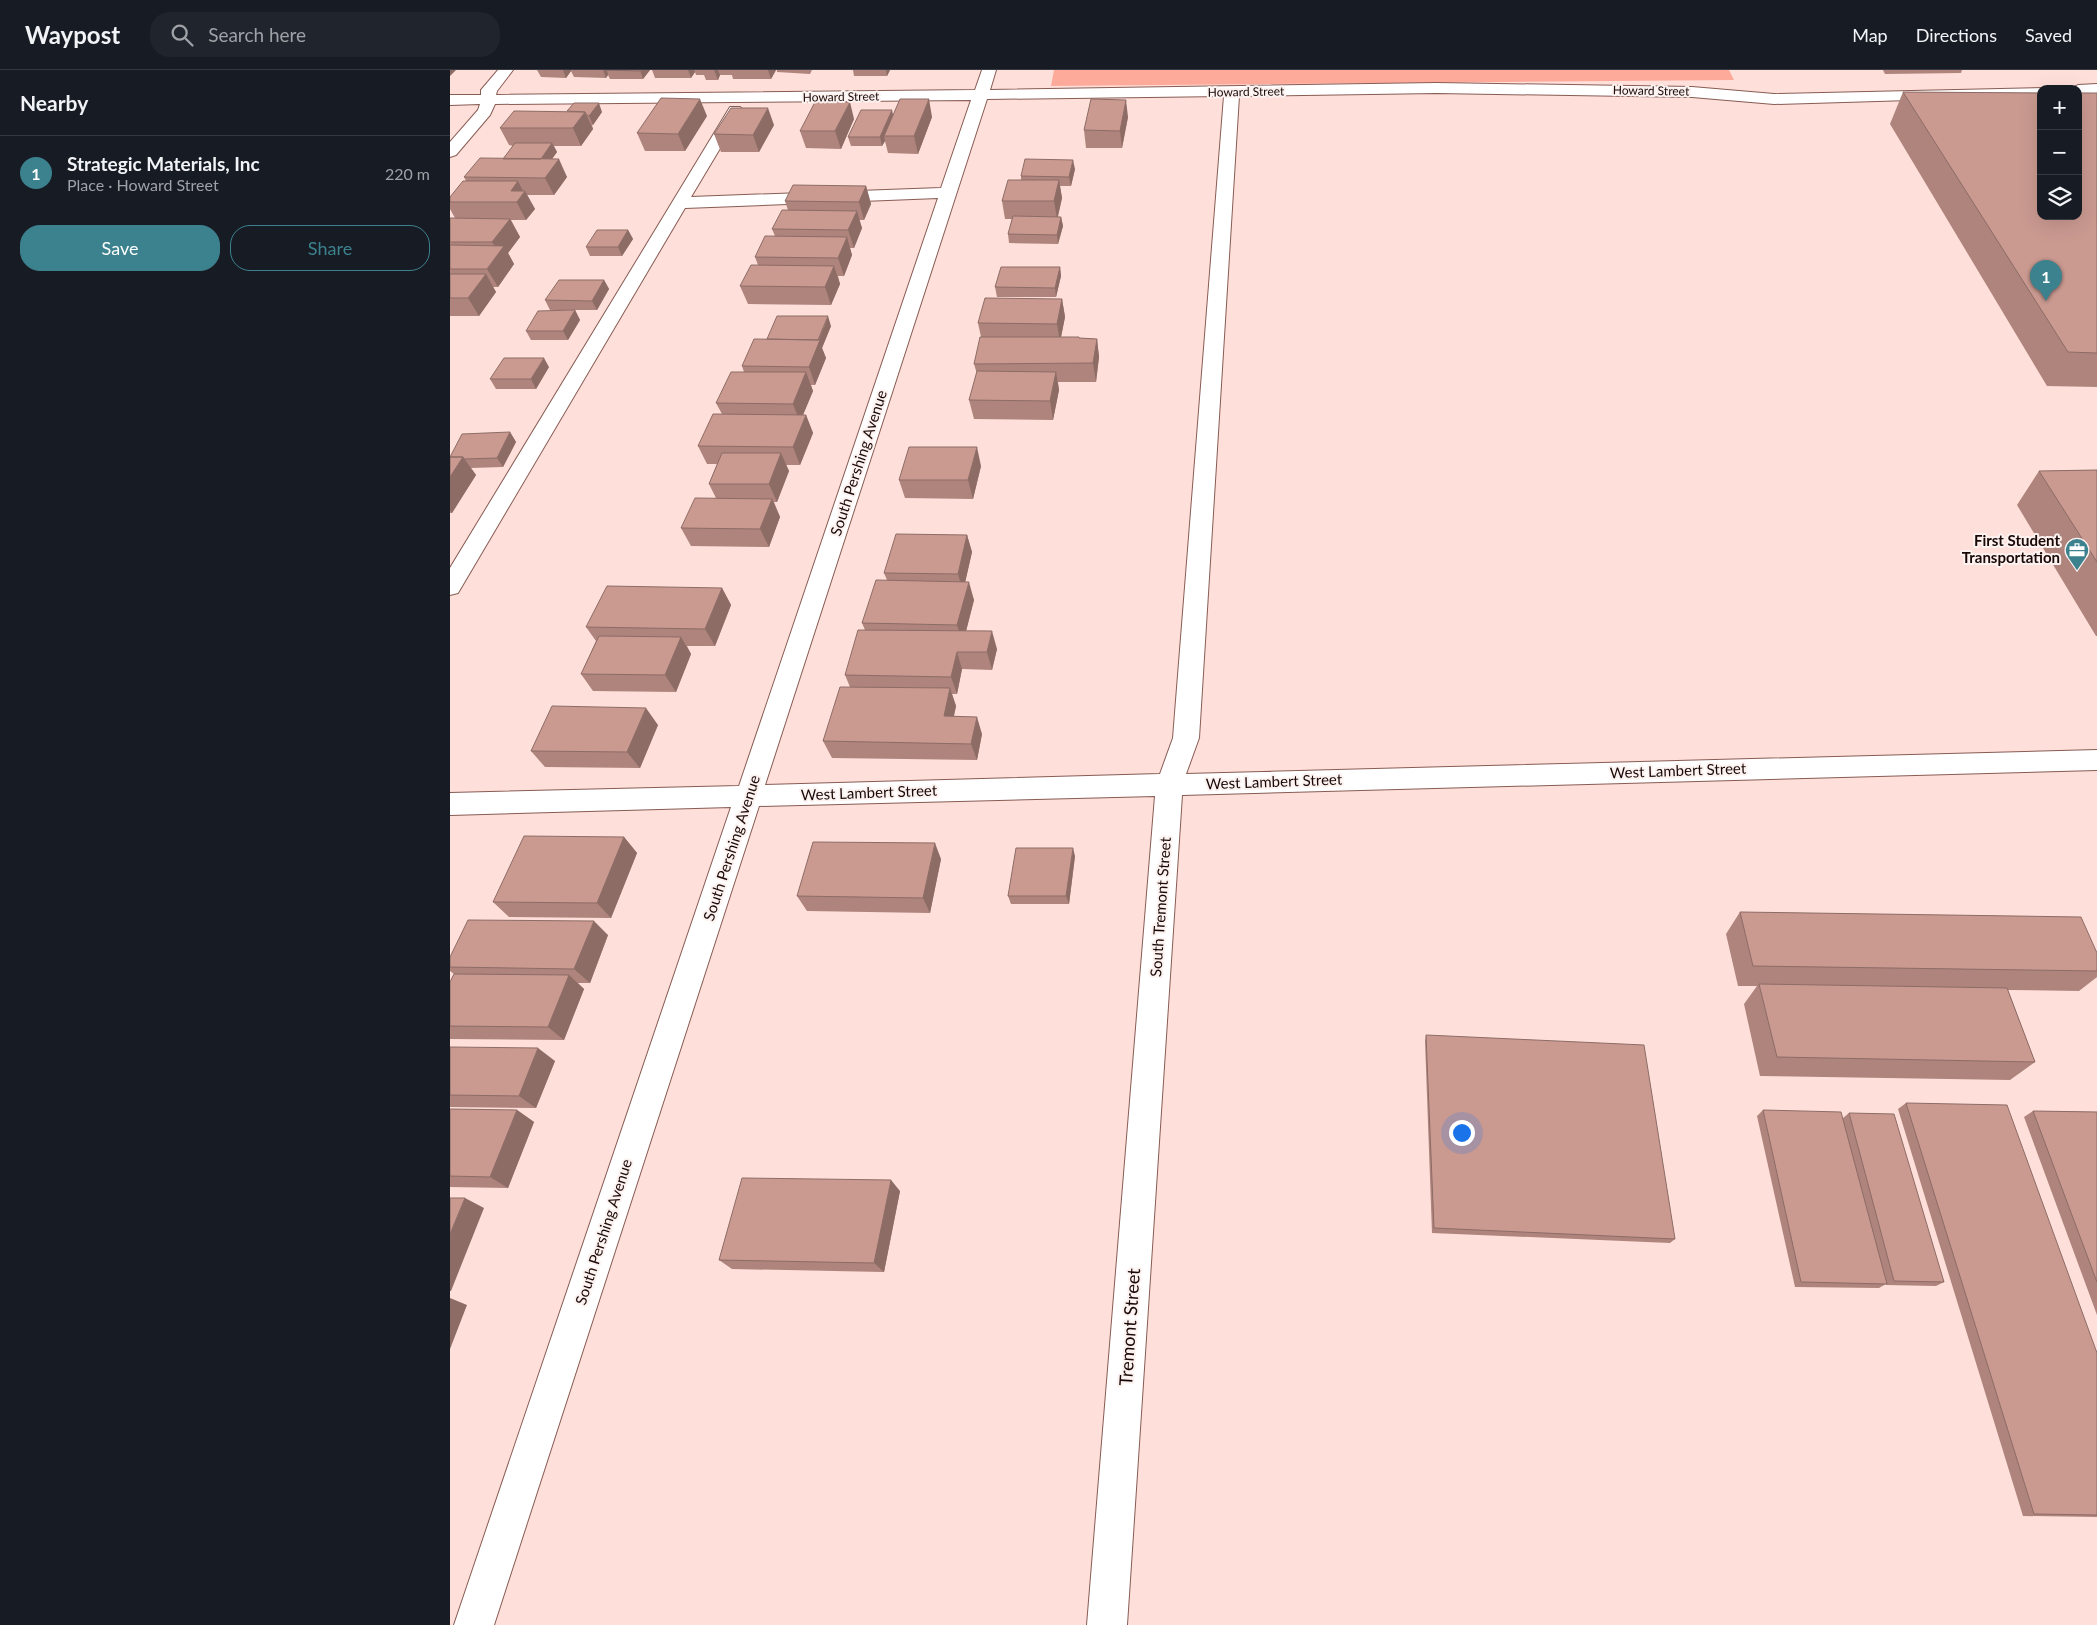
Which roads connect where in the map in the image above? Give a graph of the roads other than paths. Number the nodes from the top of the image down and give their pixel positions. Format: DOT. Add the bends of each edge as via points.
graph roads {
  1 [pos="506,70"];
  2 [pos="985,83"];
  3 [pos="2097,89"];
  4 [pos="2082,90"];
  5 [pos="2037,91"];
  6 [pos="1232,92"];
  7 [pos="742,98"];
  8 [pos="450,100"];
  9 [pos="487,100"];
  10 [pos="450,152"];
  11 [pos="948,193"];
  12 [pos="680,203"];
  13 [pos="450,587"];
  14 [pos="2097,760"];
  15 [pos="1170,784"];
  16 [pos="749,796"];
  17 [pos="450,804"];
  18 [pos="1152,1029"];
  19 [pos="474,1625"];
  20 [pos="1108,1625"];
  1 -- 9 [label="street" via="489,90"];
  2 -- 6 [label="street, Howard Street"];
  2 -- 7 [label="street, Howard Street"];
  2 -- 11 [label="street, South Pershing Avenue"];
  3 -- 4 [label="street"];
  5 -- 6 [label="street, Howard Street" via="1774,99 1692,92 1490,88"];
  6 -- 15 [label="street, South Tremont Street" via="1186,738"];
  7 -- 9 [label="street, Howard Street"];
  7 -- 12 [label="street"];
  8 -- 9 [label="street, Howard Street"];
  9 -- 10 [label="street" via="484,112"];
  11 -- 12 [label="street"];
  11 -- 16 [label="street, South Pershing Avenue"];
  12 -- 13 [label="street"];
  14 -- 15 [label="street, West Lambert Street"];
  15 -- 16 [label="street, West Lambert Street"];
  15 -- 18 [label="street, South Tremont Street"];
  16 -- 17 [label="street, West Lambert Street"];
  16 -- 19 [label="street, South Pershing Avenue"];
  18 -- 20 [label="street, Tremont Street"];
}
